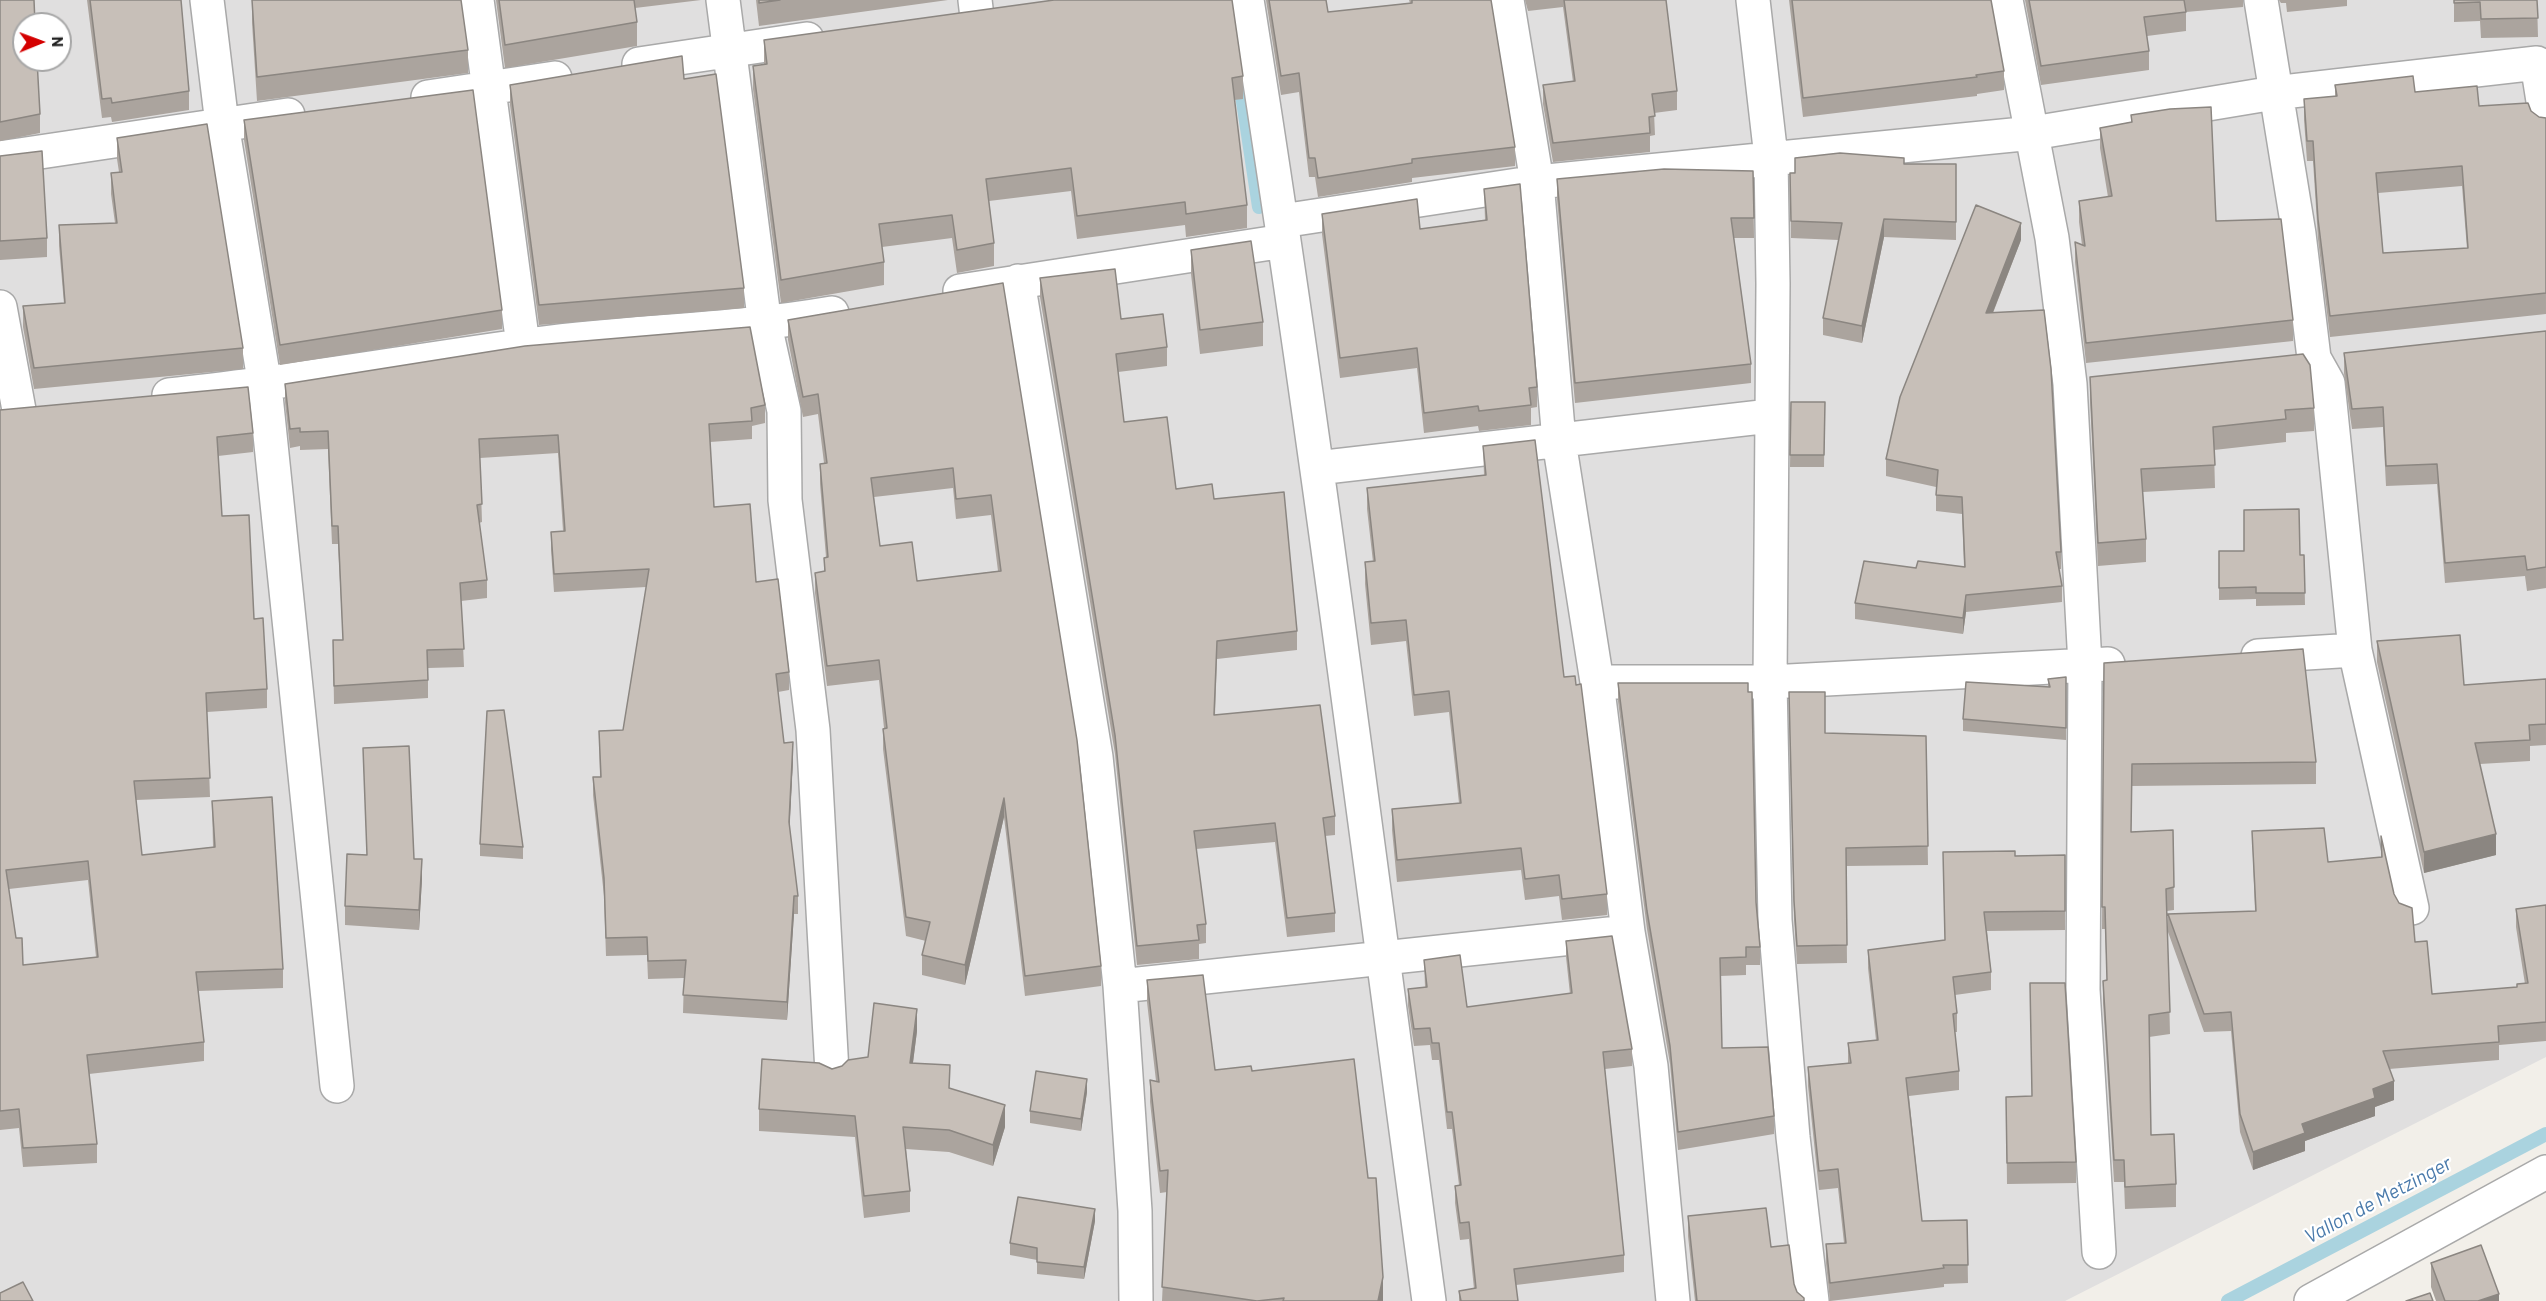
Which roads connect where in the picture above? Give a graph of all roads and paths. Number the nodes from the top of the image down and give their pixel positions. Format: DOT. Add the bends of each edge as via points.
graph roads {
  1 [pos="207,0"];
  2 [pos="477,0"];
  3 [pos="723,0"];
  4 [pos="1246,0"];
  5 [pos="1507,0"];
  6 [pos="1753,0"];
  7 [pos="2006,0"];
  8 [pos="2261,0"];
  9 [pos="976,8"];
  10 [pos="1009,12"];
  11 [pos="942,21"];
  12 [pos="836,35"];
  13 [pos="730,49"];
  14 [pos="491,89"];
  15 [pos="2274,93"];
  16 [pos="397,101"];
  17 [pos="315,112"];
  18 [pos="2546,120"];
  19 [pos="222,124"];
  20 [pos="2033,133"];
  21 [pos="1771,157"];
  22 [pos="0,158"];
  23 [pos="1537,182"];
  24 [pos="1283,231"];
  25 [pos="1018,281"];
  26 [pos="927,297"];
  27 [pos="0,307"];
  28 [pos="857,309"];
  29 [pos="765,324"];
  30 [pos="523,345"];
  31 [pos="2349,354"];
  32 [pos="2314,358"];
  33 [pos="2279,362"];
  34 [pos="2105,380"];
  35 [pos="2070,384"];
  36 [pos="265,386"];
  37 [pos="136,398"];
  38 [pos="54,406"];
  39 [pos="9,410"];
  40 [pos="1770,416"];
  41 [pos="1559,441"];
  42 [pos="1317,468"];
  43 [pos="2355,650"];
  44 [pos="2226,657"];
  45 [pos="2144,662"];
  46 [pos="2085,665"];
  47 [pos="1597,682"];
  48 [pos="1770,682"];
  49 [pos="2412,908"];
  50 [pos="1628,932"];
  51 [pos="1383,957"];
  52 [pos="1120,986"];
  53 [pos="832,1072"];
  54 [pos="337,1086"];
  55 [pos="2546,1172"];
  56 [pos="2099,1252"];
  57 [pos="1136,1301"];
  58 [pos="1429,1301"];
  59 [pos="1673,1301"];
  60 [pos="1812,1301"];
  61 [pos="2312,1301"];
  1 -- 19 [label="street"];
  2 -- 14 [label="street"];
  3 -- 13 [label="street"];
  4 -- 24 [label="street"];
  5 -- 23 [label="street"];
  6 -- 21 [label="street"];
  7 -- 20 [label="street"];
  8 -- 15 [label="street"];
  9 -- 10 [label="street"];
  9 -- 11 [label="street"];
  12 -- 13 [label="street"];
  13 -- 14 [label="street"];
  13 -- 29 [label="street"];
  14 -- 16 [label="street"];
  14 -- 30 [label="street"];
  15 -- 18 [label="street" via="2537,63"];
  15 -- 20 [label="street"];
  15 -- 32 [label="street" via="2299,234"];
  17 -- 19 [label="street"];
  19 -- 22 [label="street"];
  19 -- 36 [label="street"];
  20 -- 21 [label="street"];
  20 -- 35 [label="street" via="2052,238"];
  21 -- 23 [label="street"];
  21 -- 40 [label="street"];
  23 -- 24 [label="street"];
  23 -- 41 [label="street"];
  24 -- 25 [label="street"];
  24 -- 42 [label="street"];
  25 -- 26 [label="street"];
  25 -- 52 [label="street" via="1096,757"];
  27 -- 39 [label="street"];
  28 -- 29 [label="street"];
  29 -- 30 [label="street"];
  29 -- 53 [label="street" via="784,411 784,500 813,730"];
  30 -- 36 [label="street"];
  31 -- 32 [label="street"];
  32 -- 33 [label="street"];
  32 -- 43 [label="street" via="2328,383"];
  34 -- 35 [label="street"];
  35 -- 46 [label="street"];
  36 -- 37 [label="street"];
  36 -- 54 [label="street"];
  38 -- 39 [label="street"];
  40 -- 41 [label="street"];
  40 -- 48 [label="street"];
  41 -- 42 [label="street"];
  41 -- 47 [label="street"];
  42 -- 51 [label="street"];
  43 -- 44 [label="street"];
  43 -- 49 [label="street"];
  45 -- 46 [label="street"];
  46 -- 48 [label="street"];
  46 -- 56 [label="street" via="2083,990"];
  47 -- 48 [label="street"];
  47 -- 50 [label="street"];
  48 -- 60 [label="street" via="1775,920 1793,1137"];
  50 -- 51 [label="street"];
  50 -- 59 [label="street" via="1651,1066"];
  51 -- 52 [label="street"];
  51 -- 58 [label="street"];
  52 -- 57 [label="street" via="1135,1211"];
  55 -- 61 [label="street"];
}
